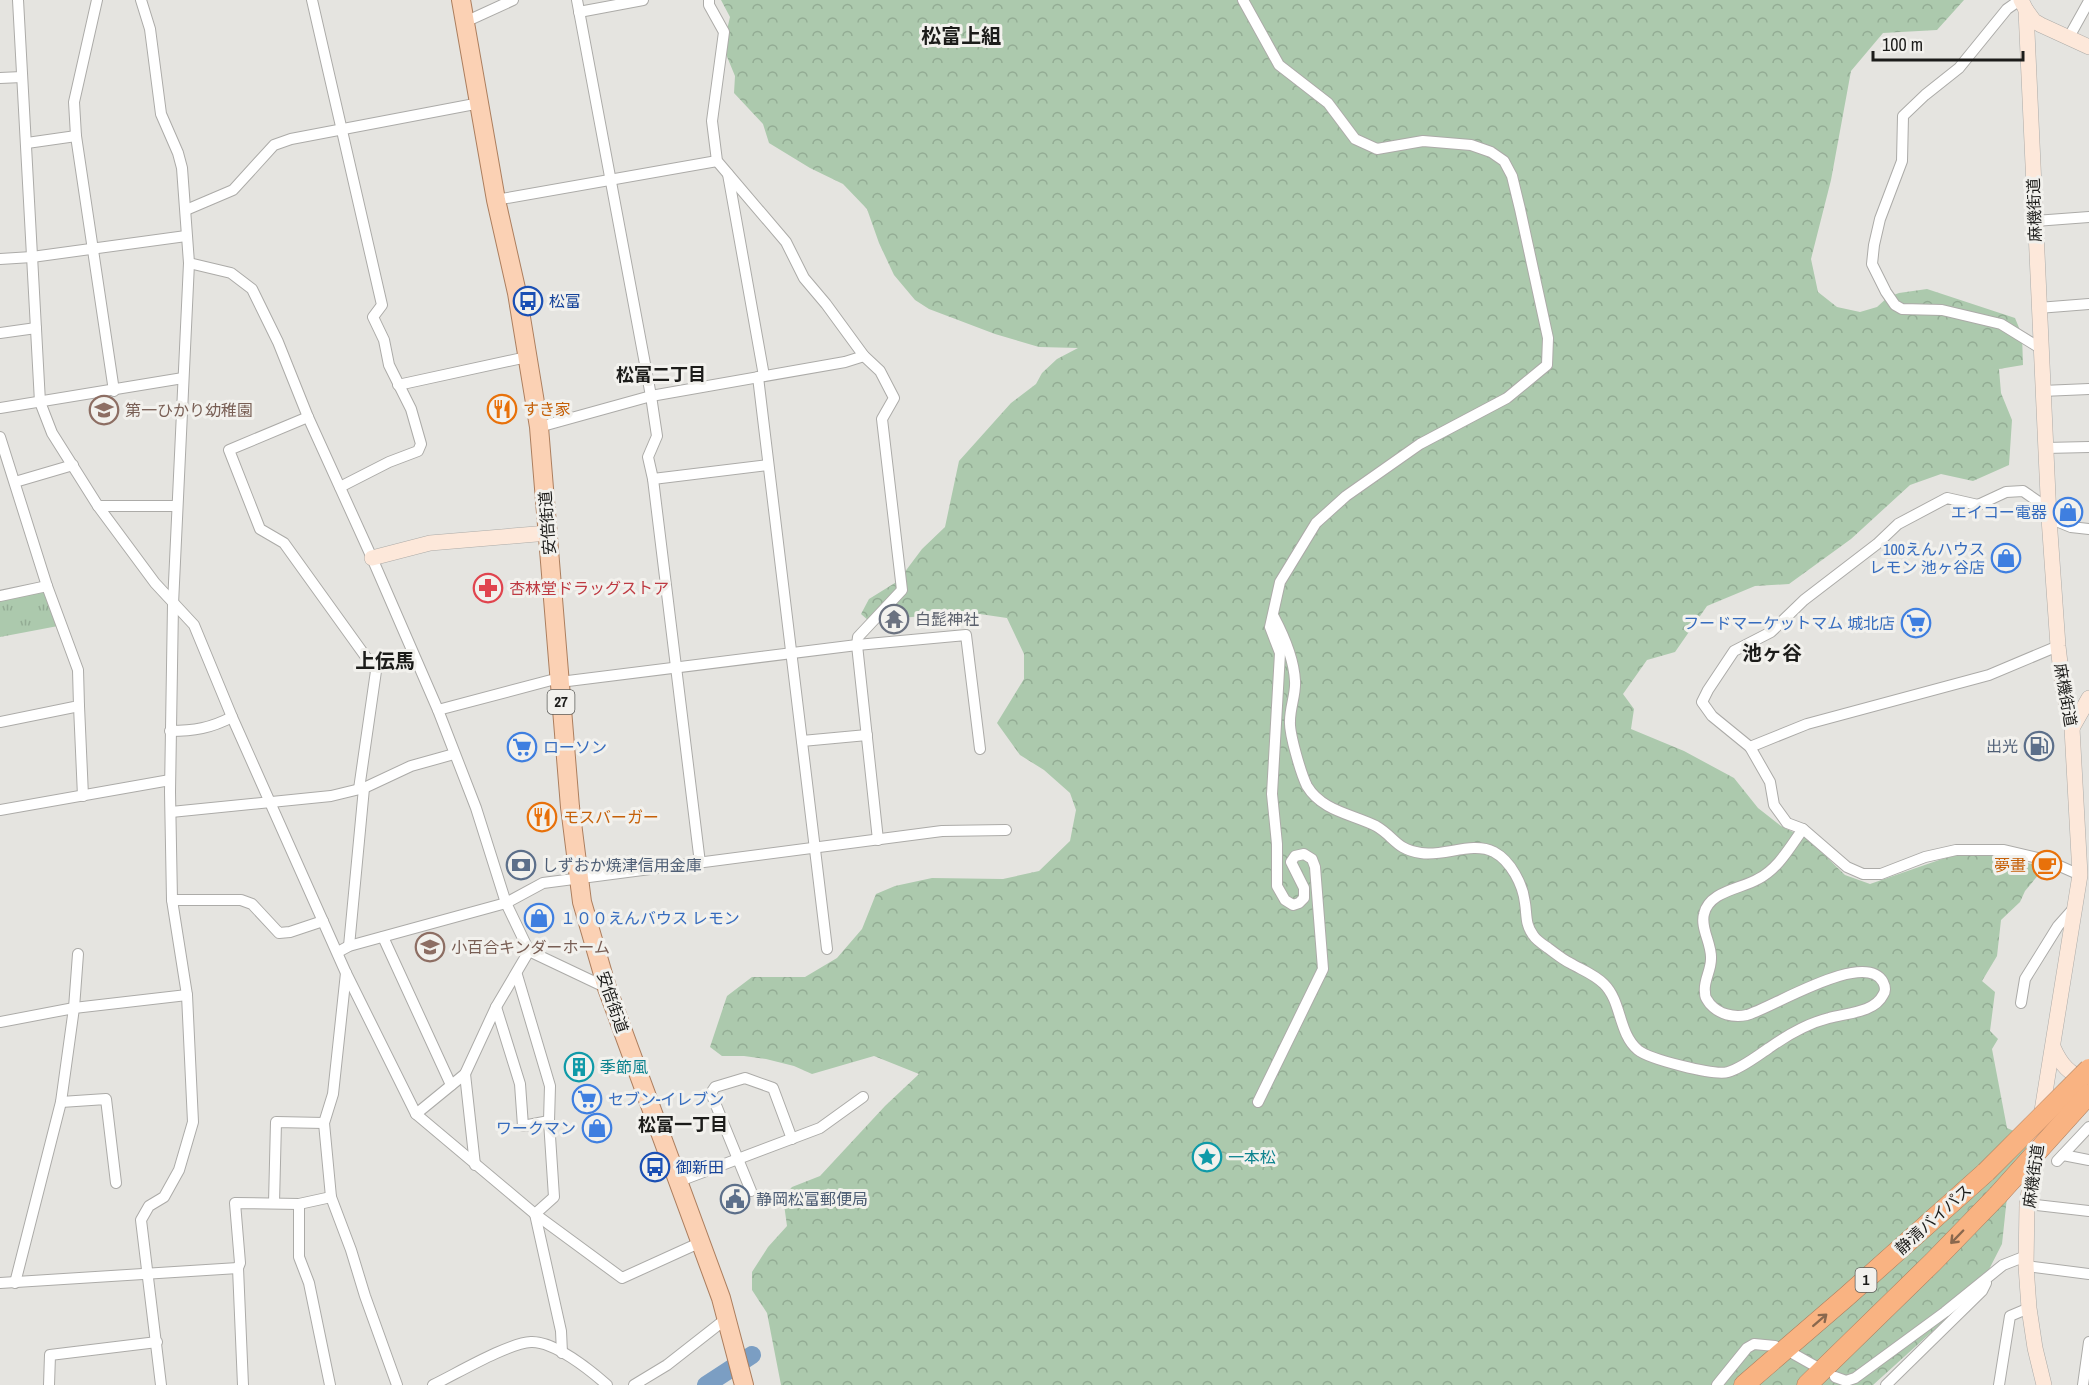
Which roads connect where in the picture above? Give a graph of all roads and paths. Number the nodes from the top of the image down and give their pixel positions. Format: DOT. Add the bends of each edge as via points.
graph roads {
  1 [pos="18,0"];
  2 [pos="97,0"];
  3 [pos="141,0"];
  4 [pos="312,0"];
  5 [pos="461,0"];
  6 [pos="513,0"];
  7 [pos="577,0"];
  8 [pos="643,0"];
  9 [pos="709,0"];
  10 [pos="1243,0"];
  11 [pos="2089,1"];
  12 [pos="2022,3"];
  13 [pos="579,12"];
  14 [pos="465,22"];
  15 [pos="2069,37"];
  16 [pos="2089,47"];
  17 [pos="22,77"];
  18 [pos="0,78"];
  19 [pos="480,103"];
  20 [pos="343,128"];
  21 [pos="76,136"];
  22 [pos="27,143"];
  23 [pos="717,161"];
  24 [pos="728,173"];
  25 [pos="610,181"];
  26 [pos="496,201"];
  27 [pos="186,210"];
  28 [pos="2089,217"];
  29 [pos="2035,221"];
  30 [pos="186,236"];
  31 [pos="93,248"];
  32 [pos="32,257"];
  33 [pos="0,259"];
  34 [pos="189,263"];
  35 [pos="2089,304"];
  36 [pos="2038,308"];
  37 [pos="36,328"];
  38 [pos="0,333"];
  39 [pos="2040,348"];
  40 [pos="864,356"];
  41 [pos="527,357"];
  42 [pos="761,376"];
  43 [pos="183,378"];
  44 [pos="398,385"];
  45 [pos="2089,389"];
  46 [pos="114,391"];
  47 [pos="2042,391"];
  48 [pos="651,396"];
  49 [pos="40,402"];
  50 [pos="0,408"];
  51 [pos="308,417"];
  52 [pos="540,427"];
  53 [pos="0,437"];
  54 [pos="2089,447"];
  55 [pos="2045,448"];
  56 [pos="73,465"];
  57 [pos="768,465"];
  58 [pos="653,479"];
  59 [pos="15,482"];
  60 [pos="340,488"];
  61 [pos="98,506"];
  62 [pos="177,506"];
  63 [pos="2049,513"];
  64 [pos="2089,529"];
  65 [pos="548,533"];
  66 [pos="372,558"];
  67 [pos="47,586"];
  68 [pos="0,596"];
  69 [pos="173,604"];
  70 [pos="1274,617"];
  71 [pos="857,645"];
  72 [pos="2058,646"];
  73 [pos="791,653"];
  74 [pos="676,668"];
  75 [pos="559,680"];
  76 [pos="79,706"];
  77 [pos="2087,707"];
  78 [pos="438,710"];
  79 [pos="232,717"];
  80 [pos="0,722"];
  81 [pos="2072,728"];
  82 [pos="171,731"];
  83 [pos="867,735"];
  84 [pos="802,741"];
  85 [pos="1750,747"];
  86 [pos="981,749"];
  87 [pos="454,754"];
  88 [pos="170,780"];
  89 [pos="362,788"];
  90 [pos="82,796"];
  91 [pos="271,802"];
  92 [pos="0,810"];
  93 [pos="171,812"];
  94 [pos="1803,829"];
  95 [pos="1006,830"];
  96 [pos="2084,838"];
  97 [pos="878,840"];
  98 [pos="814,848"];
  99 [pos="700,863"];
  100 [pos="2085,877"];
  101 [pos="577,879"];
  102 [pos="172,900"];
  103 [pos="506,903"];
  104 [pos="2076,905"];
  105 [pos="323,921"];
  106 [pos="383,937"];
  107 [pos="349,946"];
  108 [pos="826,949"];
  109 [pos="529,951"];
  110 [pos="338,952"];
  111 [pos="78,954"];
  112 [pos="346,973"];
  113 [pos="516,975"];
  114 [pos="607,988"];
  115 [pos="187,995"];
  116 [pos="2021,1003"];
  117 [pos="496,1007"];
  118 [pos="75,1008"];
  119 [pos="0,1022"];
  120 [pos="2053,1047"];
  121 [pos="2089,1069"];
  122 [pos="465,1074"];
  123 [pos="2089,1083"];
  124 [pos="451,1085"];
  125 [pos="2089,1095"];
  126 [pos="862,1097"];
  127 [pos="1258,1101"];
  128 [pos="61,1102"];
  129 [pos="416,1114"];
  130 [pos="2042,1116"];
  131 [pos="549,1121"];
  132 [pos="324,1123"];
  133 [pos="2089,1127"];
  134 [pos="792,1138"];
  135 [pos="738,1159"];
  136 [pos="2089,1160"];
  137 [pos="476,1165"];
  138 [pos="677,1182"];
  139 [pos="116,1183"];
  140 [pos="751,1191"];
  141 [pos="331,1197"];
  142 [pos="274,1203"];
  143 [pos="299,1204"];
  144 [pos="2027,1204"];
  145 [pos="2089,1211"];
  146 [pos="535,1214"];
  147 [pos="699,1243"];
  148 [pos="2026,1261"];
  149 [pos="238,1268"];
  150 [pos="2089,1274"];
  151 [pos="147,1275"];
  152 [pos="1990,1275"];
  153 [pos="0,1283"];
  154 [pos="15,1283"];
  155 [pos="2029,1308"];
  156 [pos="727,1318"];
  157 [pos="157,1342"];
  158 [pos="2089,1342"];
  159 [pos="1755,1344"];
  160 [pos="1775,1346"];
  161 [pos="562,1353"];
  162 [pos="1792,1353"];
  163 [pos="1815,1366"];
  164 [pos="1835,1377"];
  165 [pos="49,1385"];
  166 [pos="161,1385"];
  167 [pos="243,1385"];
  168 [pos="330,1385"];
  169 [pos="397,1385"];
  170 [pos="433,1385"];
  171 [pos="607,1385"];
  172 [pos="634,1385"];
  173 [pos="744,1385"];
  174 [pos="1717,1385"];
  175 [pos="1725,1385"];
  176 [pos="1744,1385"];
  177 [pos="1807,1385"];
  178 [pos="1886,1385"];
  179 [pos="1999,1385"];
  180 [pos="2044,1385"];
  181 [pos="2083,1385"];
  1 -- 17 [label="street"];
  2 -- 21 [label="street" via="74,102"];
  3 -- 27 [label="street" via="150,29 161,114 182,168"];
  4 -- 20 [label="street"];
  5 -- 14 [label="main road, 安倍街道 / 27"];
  6 -- 14 [label="street"];
  7 -- 13 [label="street"];
  8 -- 13 [label="street"];
  9 -- 23 [label="street" via="724,32 712,121"];
  10 -- 70 [label="street" via="1280,65 1328,103 1355,139 1377,149 1423,141 1471,145 1504,161 1512,176 1548,338 1547,365 1507,398 1420,444 1346,496 1316,523 1280,582"];
  11 -- 15 [label="street"];
  12 -- 15 [label="street" via="2034,21"];
  12 -- 29 [label="street, 麻機街道"];
  12 -- 39 [label="street" via="2007,9 1959,68 1903,117 1902,160 1881,219 1872,264 1886,292 1902,309 1942,310 2001,324"];
  13 -- 25 [label="street"];
  14 -- 19 [label="main road, 安倍街道 / 27"];
  15 -- 16 [label="street"];
  17 -- 18 [label="street"];
  17 -- 22 [label="street"];
  19 -- 20 [label="street"];
  19 -- 26 [label="main road, 安倍街道 / 27"];
  20 -- 27 [label="street" via="274,145 233,190"];
  20 -- 44 [label="street" via="382,305 373,317"];
  21 -- 22 [label="street"];
  21 -- 31 [label="street"];
  22 -- 32 [label="street"];
  23 -- 24 [label="street"];
  23 -- 25 [label="street"];
  24 -- 40 [label="street" via="786,242 804,278"];
  24 -- 42 [label="street"];
  25 -- 26 [label="street"];
  25 -- 48 [label="street"];
  26 -- 41 [label="main road, 安倍街道 / 27" via="518,293"];
  27 -- 30 [label="street"];
  28 -- 29 [label="street"];
  29 -- 36 [label="street, 麻機街道"];
  30 -- 31 [label="street"];
  30 -- 34 [label="street"];
  31 -- 32 [label="street"];
  31 -- 46 [label="street"];
  32 -- 33 [label="street"];
  32 -- 37 [label="street"];
  34 -- 43 [label="street"];
  34 -- 51 [label="street" via="231,273 252,289"];
  35 -- 36 [label="street"];
  36 -- 39 [label="street, 麻機街道"];
  37 -- 38 [label="street"];
  37 -- 49 [label="street"];
  39 -- 47 [label="street, 麻機街道"];
  40 -- 42 [label="street"];
  40 -- 71 [label="street" via="880,371 894,398 882,418 903,590 858,637"];
  41 -- 44 [label="street"];
  41 -- 52 [label="main road, 安倍街道 / 27"];
  42 -- 48 [label="street"];
  42 -- 57 [label="street"];
  43 -- 46 [label="street"];
  43 -- 62 [label="street"];
  44 -- 60 [label="street" via="411,409 421,444 418,451"];
  45 -- 47 [label="street"];
  46 -- 49 [label="street"];
  47 -- 55 [label="street, 麻機街道"];
  48 -- 52 [label="street"];
  48 -- 58 [label="street" via="657,436 648,457"];
  49 -- 50 [label="street"];
  49 -- 56 [label="street" via="52,433"];
  51 -- 60 [label="street"];
  51 -- 89 [label="street" via="229,450 260,529 284,543 376,670"];
  52 -- 65 [label="main road, 安倍街道 / 27"];
  53 -- 59 [label="street"];
  54 -- 55 [label="street"];
  55 -- 63 [label="street, 麻機街道"];
  56 -- 59 [label="street"];
  56 -- 61 [label="street"];
  57 -- 58 [label="street"];
  57 -- 73 [label="street"];
  58 -- 74 [label="street"];
  59 -- 67 [label="street"];
  60 -- 66 [label="street"];
  61 -- 62 [label="street"];
  61 -- 69 [label="street"];
  62 -- 69 [label="street"];
  63 -- 64 [label="street" via="2071,527"];
  63 -- 72 [label="street, 麻機街道"];
  63 -- 85 [label="street" via="2023,491 2006,492 1978,505 1947,498 1898,524 1771,632 1734,651 1702,702 1712,716"];
  65 -- 66 [label="street" via="429,543"];
  65 -- 75 [label="main road, 安倍街道 / 27"];
  66 -- 78 [label="street"];
  67 -- 68 [label="street"];
  67 -- 76 [label="street" via="78,670"];
  69 -- 79 [label="street" via="194,625"];
  69 -- 82 [label="street"];
  70 -- 94 [label="street" via="1292,658 1295,682 1289,724 1308,787 1335,810 1378,827 1403,849 1425,854 1479,849 1504,859 1518,879 1526,920 1534,938 1606,986 1624,1032 1640,1052 1709,1073 1728,1072 1806,1027 1852,1014 1876,1004 1883,996 1882,980 1873,973 1819,982 1745,1015 1716,1011 1705,996 1711,957 1702,919 1706,907 1714,897 1761,878 1777,865"];
  70 -- 127 [label="street" via="1270,627 1280,653 1272,794 1277,886 1285,900 1293,905 1299,903 1304,888 1292,862 1295,856 1304,854 1312,859 1323,969"];
  71 -- 73 [label="street"];
  71 -- 83 [label="street"];
  71 -- 86 [label="street" via="966,636"];
  72 -- 81 [label="street, 麻機街道"];
  72 -- 85 [label="street" via="1989,675 1807,724"];
  73 -- 74 [label="street"];
  73 -- 84 [label="street"];
  74 -- 75 [label="street"];
  74 -- 99 [label="street"];
  75 -- 78 [label="street"];
  75 -- 101 [label="main road, 安倍街道 / 27"];
  76 -- 80 [label="street"];
  76 -- 90 [label="street"];
  77 -- 81 [label="street"];
  78 -- 87 [label="street"];
  79 -- 82 [label="street" via="213,727"];
  79 -- 91 [label="street"];
  81 -- 96 [label="street, 麻機街道"];
  82 -- 88 [label="street"];
  83 -- 84 [label="street"];
  83 -- 97 [label="street"];
  84 -- 98 [label="street"];
  85 -- 94 [label="street" via="1770,782 1774,805 1787,822"];
  87 -- 89 [label="street" via="411,766"];
  87 -- 103 [label="street"];
  88 -- 90 [label="street"];
  88 -- 93 [label="street"];
  89 -- 91 [label="street" via="331,796"];
  89 -- 107 [label="street"];
  90 -- 92 [label="street"];
  91 -- 93 [label="street"];
  91 -- 105 [label="street"];
  93 -- 102 [label="street"];
  94 -- 100 [label="street" via="1847,867 1863,874 1881,874 1956,850 2004,850 2046,860"];
  95 -- 97 [label="street" via="942,831"];
  96 -- 100 [label="street, 麻機街道"];
  97 -- 98 [label="street"];
  98 -- 99 [label="street"];
  98 -- 108 [label="street"];
  99 -- 101 [label="street"];
  100 -- 104 [label="street, 麻機街道"];
  101 -- 103 [label="street" via="543,883"];
  101 -- 114 [label="main road, 安倍街道 / 27"];
  102 -- 105 [label="street" via="241,900 252,904 279,933"];
  102 -- 115 [label="street"];
  103 -- 106 [label="street"];
  103 -- 109 [label="street"];
  104 -- 116 [label="street" via="2025,978"];
  104 -- 120 [label="street, 麻機街道"];
  105 -- 110 [label="street"];
  106 -- 107 [label="street"];
  106 -- 124 [label="street"];
  107 -- 110 [label="street"];
  109 -- 113 [label="street"];
  109 -- 114 [label="street"];
  110 -- 112 [label="street"];
  111 -- 118 [label="street"];
  112 -- 129 [label="street"];
  112 -- 132 [label="street" via="333,1094"];
  113 -- 117 [label="street"];
  113 -- 131 [label="street" via="550,1086"];
  114 -- 138 [label="main road, 安倍街道 / 27"];
  115 -- 118 [label="street"];
  115 -- 151 [label="street" via="193,1122 178,1170 164,1197 149,1206 141,1220"];
  117 -- 122 [label="street"];
  117 -- 131 [label="street" via="520,1084 524,1126"];
  118 -- 119 [label="street"];
  118 -- 128 [label="street"];
  120 -- 123 [label="street" via="2065,1068"];
  120 -- 130 [label="street, 麻機街道"];
  176 -- 121 [label="highway, 静清バイパス / 1, one-way, bridge" via="1986,1172"];
  122 -- 124 [label="street"];
  122 -- 137 [label="street"];
  123 -- 130 [label="highway" via="2071,1104"];
  124 -- 129 [label="street"];
  125 -- 130 [label="highway, 1" via="2061,1115"];
  125 -- 177 [label="highway, 静清バイパス / 1, one-way, bridge" via="1933,1262"];
  126 -- 134 [label="street" via="820,1128"];
  128 -- 139 [label="street" via="106,1099"];
  128 -- 154 [label="street"];
  129 -- 137 [label="street"];
  130 -- 144 [label="street, 麻機街道"];
  131 -- 146 [label="street" via="554,1197"];
  132 -- 141 [label="street"];
  132 -- 142 [label="street" via="276,1122"];
  133 -- 136 [label="street" via="2060,1158"];
  134 -- 135 [label="street"];
  134 -- 135 [label="street" via="773,1088 745,1078 715,1086 711,1092"];
  135 -- 138 [label="street"];
  135 -- 140 [label="street"];
  137 -- 146 [label="street"];
  138 -- 147 [label="main road, 安倍街道 / 27"];
  141 -- 143 [label="street"];
  141 -- 169 [label="street"];
  142 -- 143 [label="street"];
  142 -- 149 [label="street" via="235,1203"];
  143 -- 168 [label="street" via="298,1257 309,1283"];
  144 -- 145 [label="street"];
  144 -- 148 [label="street, 麻機街道"];
  146 -- 147 [label="street" via="622,1278"];
  146 -- 161 [label="street" via="561,1331"];
  147 -- 156 [label="main road, 安倍街道 / 27"];
  148 -- 150 [label="street"];
  148 -- 152 [label="street" via="2003,1265"];
  148 -- 155 [label="street, 麻機街道"];
  149 -- 151 [label="street"];
  149 -- 167 [label="street"];
  151 -- 154 [label="street"];
  151 -- 157 [label="street"];
  152 -- 164 [label="street" via="1855,1378 1846,1381"];
  152 -- 178 [label="street" via="1982,1291"];
  153 -- 154 [label="street"];
  155 -- 179 [label="street" via="2010,1316"];
  155 -- 180 [label="street, 麻機街道"];
  156 -- 172 [label="street" via="667,1365"];
  156 -- 173 [label="main road, 安倍街道 / 27"];
  157 -- 165 [label="street" via="50,1355"];
  157 -- 166 [label="street"];
  158 -- 181 [label="street"];
  159 -- 160 [label="street"];
  159 -- 174 [label="street" via="1747,1348"];
  159 -- 175 [label="street"];
  161 -- 170 [label="street" via="532,1342 517,1345"];
  161 -- 171 [label="street"];
  162 -- 163 [label="street"];
}
